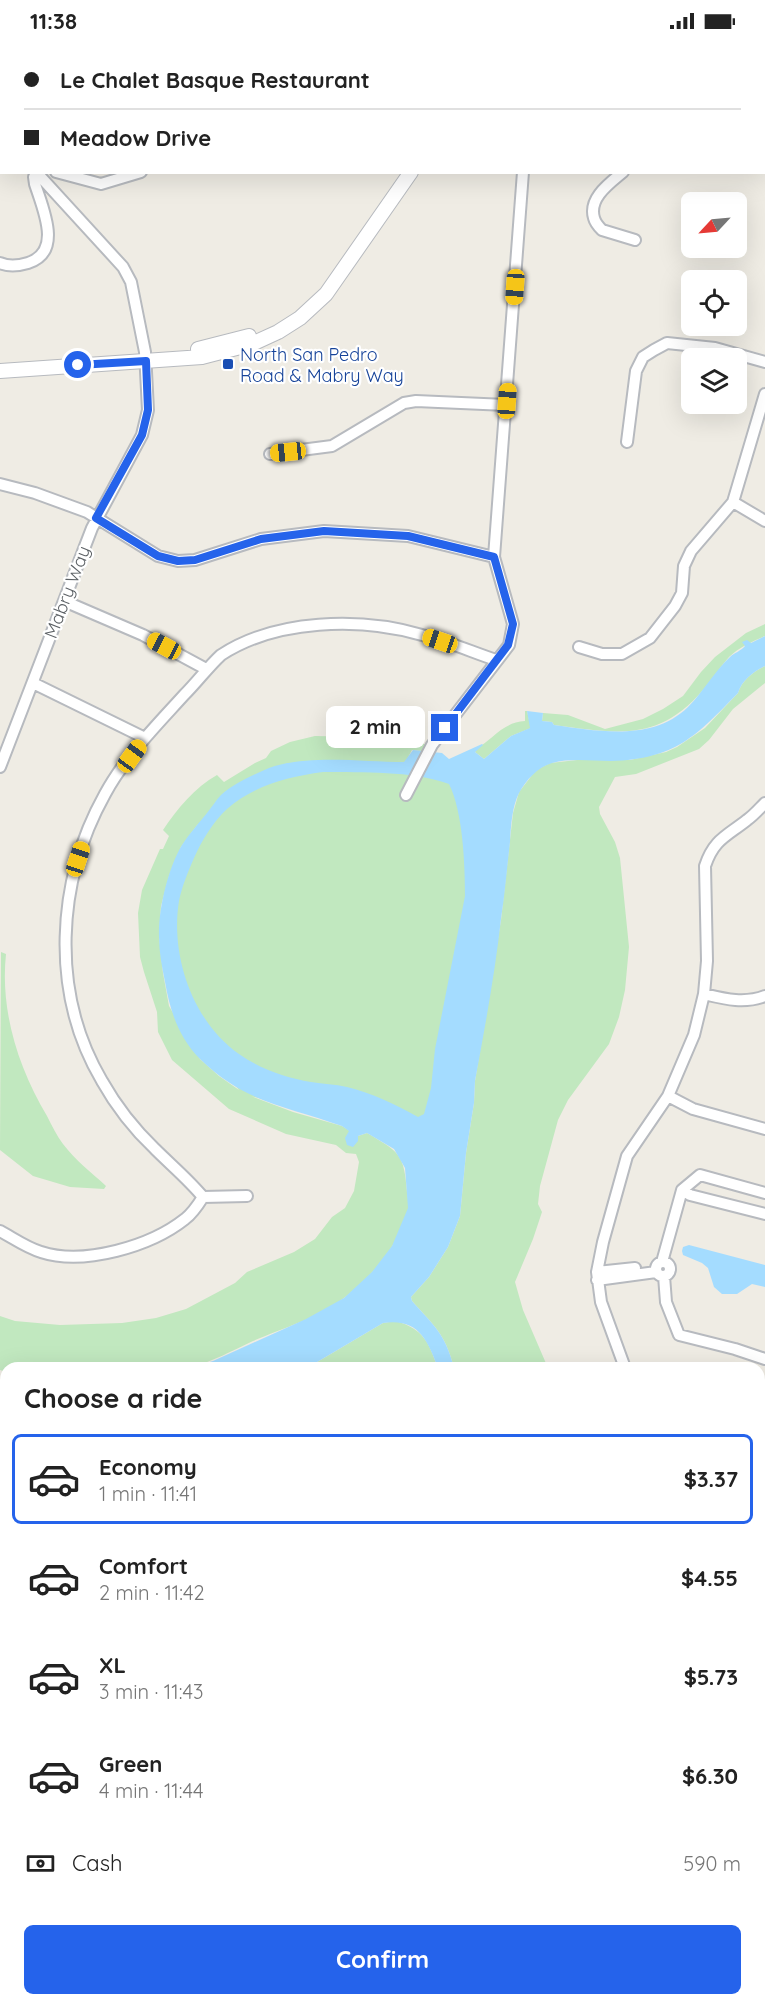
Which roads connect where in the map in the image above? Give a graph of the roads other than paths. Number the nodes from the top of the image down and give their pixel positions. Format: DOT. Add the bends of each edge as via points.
graph roads {
  1 [pos="36,174"];
  2 [pos="38,174"];
  3 [pos="64,174"];
  4 [pos="134,174"];
  5 [pos="399,174"];
  6 [pos="410,174"];
  7 [pos="523,174"];
  8 [pos="620,174"];
  9 [pos="635,240"];
  10 [pos="0,263"];
  11 [pos="145,356"];
  12 [pos="0,362"];
  13 [pos="765,362"];
  14 [pos="0,370"];
  15 [pos="765,394"];
  16 [pos="506,405"];
  17 [pos="627,442"];
  18 [pos="270,454"];
  19 [pos="0,484"];
  20 [pos="733,502"];
  21 [pos="96,518"];
  22 [pos="765,521"];
  23 [pos="494,557"];
  24 [pos="64,601"];
  25 [pos="579,647"];
  26 [pos="496,660"];
  27 [pos="206,669"];
  28 [pos="33,683"];
  29 [pos="145,738"];
  30 [pos="0,766"];
  31 [pos="406,795"];
  32 [pos="765,803"];
  33 [pos="704,994"];
  34 [pos="765,996"];
  35 [pos="668,1096"];
  36 [pos="765,1129"];
  37 [pos="682,1190"];
  38 [pos="765,1193"];
  39 [pos="247,1196"];
  40 [pos="202,1197"];
  41 [pos="765,1214"];
  42 [pos="0,1231"];
  43 [pos="660,1269"];
  44 [pos="597,1276"];
  45 [pos="765,1359"];
  46 [pos="623,1362"];
  1 -- 10 [label="street" via="35,184 47,225 46,250 30,263"];
  2 -- 11 [label="street, Mabry Way" via="123,267 131,282"];
  3 -- 4 [label="street" via="101,184"];
  5 -- 11 [label="street" via="319,289 295,311 249,336 201,349"];
  6 -- 11 [label="street" via="326,294 300,318 278,332 225,353 202,357"];
  7 -- 16 [label="street"];
  8 -- 9 [label="street" via="603,188 594,206 594,218 602,230"];
  11 -- 12 [label="street"];
  11 -- 14 [label="street"];
  11 -- 21 [label="street, Mabry Way" via="148,410 142,435"];
  13 -- 17 [label="street" via="715,348 667,343 654,350 644,357 636,371"];
  15 -- 20 [label="street"];
  16 -- 18 [label="street" via="404,403 332,446"];
  16 -- 23 [label="street"];
  19 -- 21 [label="street" via="35,493"];
  20 -- 22 [label="street"];
  20 -- 25 [label="street" via="691,551 684,566 682,592 650,638 622,654 602,654"];
  21 -- 23 [label="street" via="158,556 178,561 195,560 261,539 324,531 408,536"];
  21 -- 24 [label="street, Mabry Way"];
  23 -- 26 [label="street" via="513,624 508,645"];
  24 -- 27 [label="street" via="143,635"];
  24 -- 28 [label="street, Mabry Way"];
  26 -- 27 [label="street" via="421,634 379,626 324,624 280,629 236,645"];
  26 -- 31 [label="street" via="432,745"];
  27 -- 29 [label="street"];
  28 -- 29 [label="street"];
  28 -- 30 [label="street, Mabry Way"];
  29 -- 40 [label="street" via="105,793 72,876 65,925 70,997 80,1032 102,1081 123,1114"];
  32 -- 33 [label="street" via="724,835 712,848 705,866 708,961"];
  33 -- 34 [label="street" via="741,1001"];
  33 -- 35 [label="street" via="694,1035"];
  35 -- 36 [label="street" via="693,1109"];
  35 -- 44 [label="street" via="627,1156"];
  37 -- 38 [label="street" via="700,1175"];
  37 -- 41 [label="street"];
  37 -- 43 [label="street"];
  39 -- 40 [label="street"];
  40 -- 42 [label="street" via="186,1219 161,1233 126,1249 81,1258 41,1252"];
  43 -- 44 [label="street"];
  43 -- 45 [label="street" via="666,1302 679,1335"];
  44 -- 46 [label="street" via="601,1302"];
}
